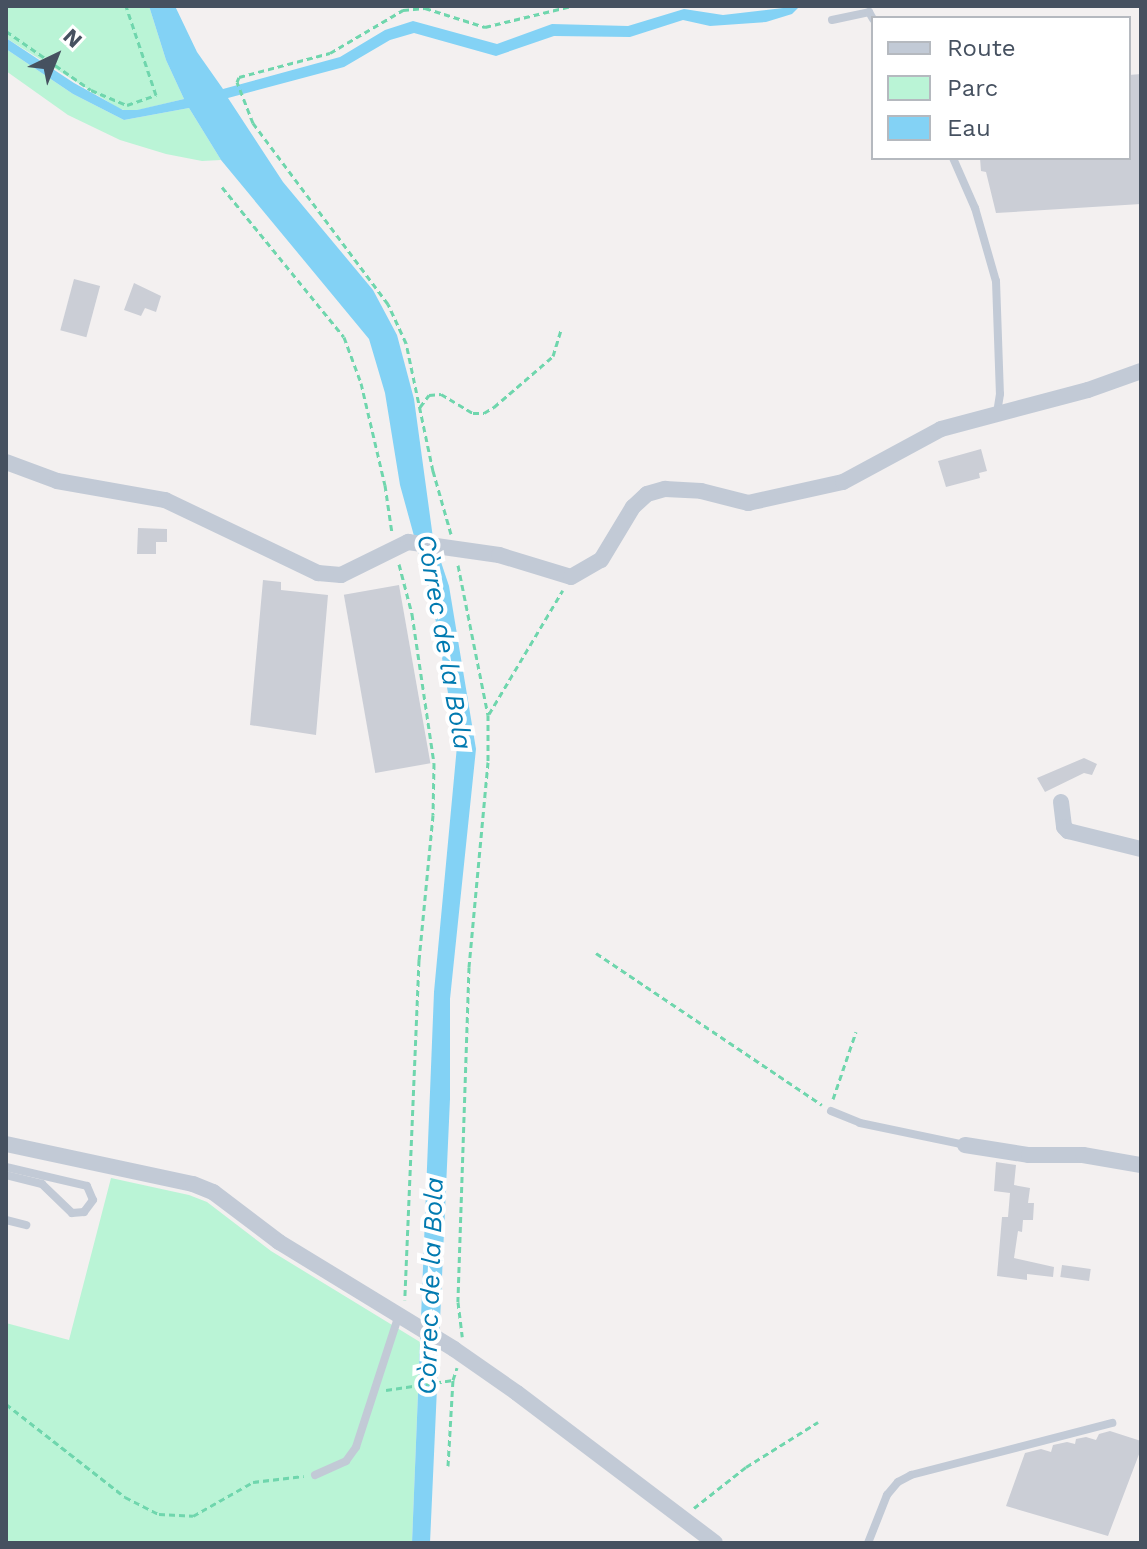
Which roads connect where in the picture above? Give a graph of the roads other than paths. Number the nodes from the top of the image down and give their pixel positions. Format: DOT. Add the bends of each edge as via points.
graph roads {
  1 [pos="871,16"];
  2 [pos="832,20"];
  3 [pos="954,160"];
  4 [pos="1141,371"];
  5 [pos="997,414"];
  6 [pos="6,462"];
  7 [pos="1061,802"];
  8 [pos="1141,849"];
  9 [pos="831,1111"];
  10 [pos="6,1144"];
  11 [pos="965,1145"];
  12 [pos="1141,1165"];
  13 [pos="6,1167"];
  14 [pos="6,1175"];
  15 [pos="6,1220"];
  16 [pos="26,1225"];
  17 [pos="402,1316"];
  18 [pos="1112,1423"];
  19 [pos="315,1475"];
  20 [pos="715,1543"];
  21 [pos="868,1543"];
  1 -- 2 [label="lane" via="869,12"];
  3 -- 5 [label="lane" via="996,281"];
  4 -- 5 [label="street"];
  5 -- 6 [label="street" via="941,429 843,482 748,503 701,491 647,494 633,507 601,560 571,577 499,555 401,544 341,575 318,573 165,500 57,481"];
  7 -- 8 [label="street" via="1068,831"];
  9 -- 11 [label="lane" via="860,1123"];
  10 -- 17 [label="street" via="213,1192 279,1242"];
  11 -- 12 [label="street"];
  13 -- 14 [label="lane" via="87,1186 93,1200 84,1212 72,1213 42,1184"];
  15 -- 16 [label="lane"];
  17 -- 19 [label="lane" via="356,1447 346,1461"];
  17 -- 20 [label="street" via="585,1441"];
  18 -- 21 [label="lane" via="911,1475 887,1495"];
}
